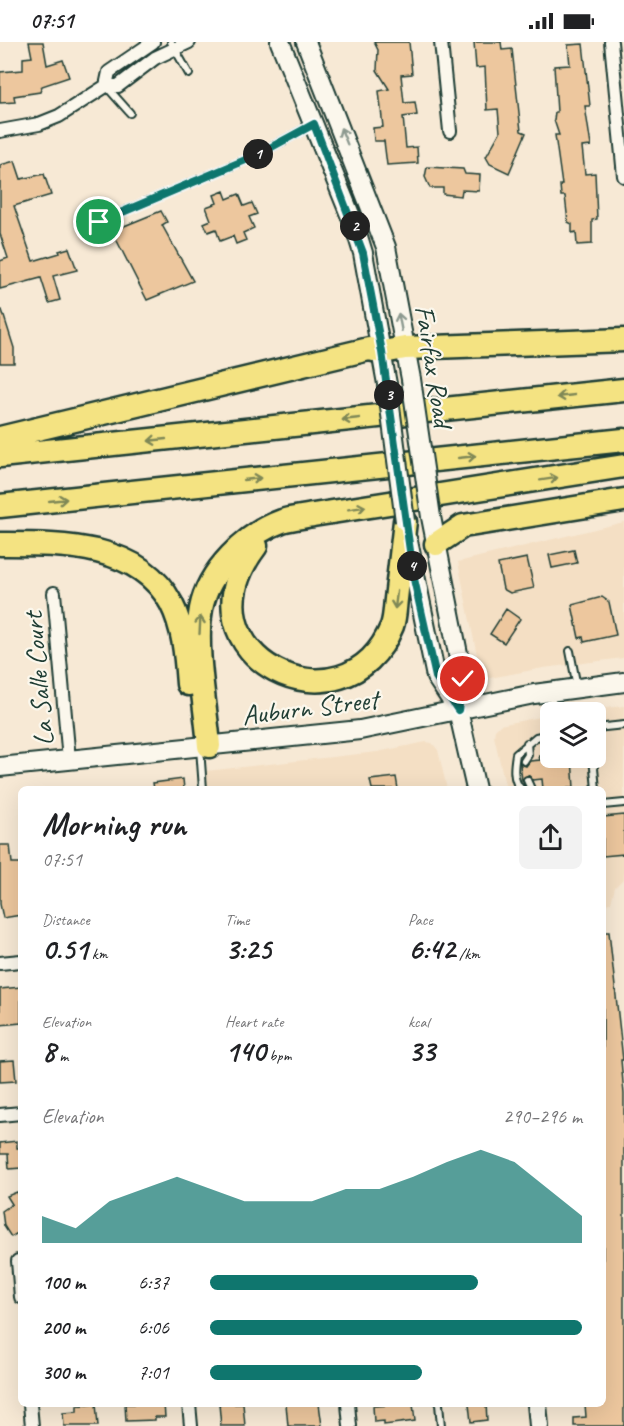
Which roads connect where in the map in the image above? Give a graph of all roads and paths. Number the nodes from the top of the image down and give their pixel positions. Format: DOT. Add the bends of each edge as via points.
graph roads {
  1 [pos="153,42"];
  2 [pos="189,42"];
  3 [pos="280,42"];
  4 [pos="306,42"];
  5 [pos="441,42"];
  6 [pos="611,42"];
  7 [pos="172,45"];
  8 [pos="189,74"];
  9 [pos="106,86"];
  10 [pos="130,113"];
  11 [pos="314,124"];
  12 [pos="0,130"];
  13 [pos="450,131"];
  14 [pos="624,176"];
  15 [pos="89,226"];
  16 [pos="624,340"];
  17 [pos="405,348"];
  18 [pos="382,352"];
  19 [pos="624,390"];
  20 [pos="0,438"];
  21 [pos="624,440"];
  22 [pos="0,456"];
  23 [pos="624,466"];
  24 [pos="624,500"];
  25 [pos="0,506"];
  26 [pos="313,515"];
  27 [pos="405,521"];
  28 [pos="0,544"];
  29 [pos="436,544"];
  30 [pos="54,593"];
  31 [pos="570,651"];
  32 [pos="624,683"];
  33 [pos="577,688"];
  34 [pos="550,692"];
  35 [pos="552,702"];
  36 [pos="458,710"];
  37 [pos="624,725"];
  38 [pos="606,727"];
  39 [pos="540,736"];
  40 [pos="527,743"];
  41 [pos="201,747"];
  42 [pos="528,759"];
  43 [pos="69,760"];
  44 [pos="0,767"];
  45 [pos="594,768"];
  46 [pos="526,780"];
  47 [pos="534,780"];
  48 [pos="203,786"];
  49 [pos="475,786"];
  50 [pos="518,786"];
  51 [pos="530,786"];
  52 [pos="533,786"];
  53 [pos="596,786"];
  54 [pos="624,803"];
  55 [pos="606,805"];
  56 [pos="18,961"];
  57 [pos="0,963"];
  58 [pos="18,1113"];
  59 [pos="0,1114"];
  60 [pos="30,1407"];
  61 [pos="189,1407"];
  62 [pos="348,1407"];
  63 [pos="439,1407"];
  64 [pos="537,1407"];
  65 [pos="32,1426"];
  66 [pos="191,1426"];
  67 [pos="350,1426"];
  68 [pos="441,1426"];
  69 [pos="539,1426"];
  1 -- 9 [label="street" via="109,72"];
  2 -- 7 [label="street"];
  3 -- 11 [label="main road, Fairfax Road"];
  17 -- 4 [label="main road, Fairfax Road, one-way" via="380,228"];
  5 -- 13 [label="street"];
  6 -- 14 [label="street"];
  7 -- 8 [label="lane"];
  7 -- 9 [label="street" via="118,86"];
  9 -- 10 [label="lane"];
  9 -- 12 [label="street" via="59,116"];
  11 -- 15 [label="lane" via="255,156"];
  11 -- 18 [label="main road, Fairfax Road" via="363,253"];
  16 -- 17 [label="highway"];
  17 -- 18 [label="highway"];
  17 -- 29 [label="main road, Fairfax Road, bridge"];
  18 -- 20 [label="highway" via="369,349"];
  18 -- 27 [label="main road, Fairfax Road, bridge"];
  19 -- 22 [label="highway, one-way"];
  25 -- 21 [label="highway, one-way"];
  26 -- 23 [label="highway, one-way"];
  24 -- 29 [label="highway" via="463,526"];
  27 -- 26 [label="highway, one-way" via="393,625 373,656 351,673 306,681 281,675 246,645 232,601 242,564 256,546"];
  41 -- 26 [label="highway, one-way" via="201,608 209,588 223,565 262,531 282,521"];
  27 -- 36 [label="main road, Fairfax Road" via="436,677"];
  28 -- 41 [label="highway" via="92,549 134,566 153,580 170,601 180,624"];
  29 -- 36 [label="main road, Fairfax Road" via="463,679"];
  30 -- 43 [label="street, La Salle Court"];
  31 -- 33 [label="lane"];
  32 -- 33 [label="main road, Auburn Street"];
  33 -- 34 [label="main road, Auburn Street"];
  34 -- 35 [label="lane"];
  34 -- 36 [label="main road, Auburn Street"];
  36 -- 41 [label="main road, Auburn Street" via="360,730"];
  36 -- 49 [label="main road, Fairfax Road"];
  37 -- 38 [label="lane"];
  39 -- 40 [label="lane"];
  40 -- 42 [label="lane"];
  40 -- 50 [label="lane" via="516,754"];
  41 -- 43 [label="main road, Auburn Street"];
  41 -- 48 [label="lane"];
  43 -- 44 [label="main road, Auburn Street"];
  45 -- 53 [label="lane"];
  46 -- 51 [label="lane"];
  47 -- 52 [label="lane"];
  54 -- 55 [label="lane"];
  56 -- 57 [label="street"];
  58 -- 59 [label="street"];
  60 -- 65 [label="street"];
  61 -- 66 [label="street"];
  62 -- 67 [label="street"];
  63 -- 68 [label="lane"];
  64 -- 69 [label="main road"];
}
